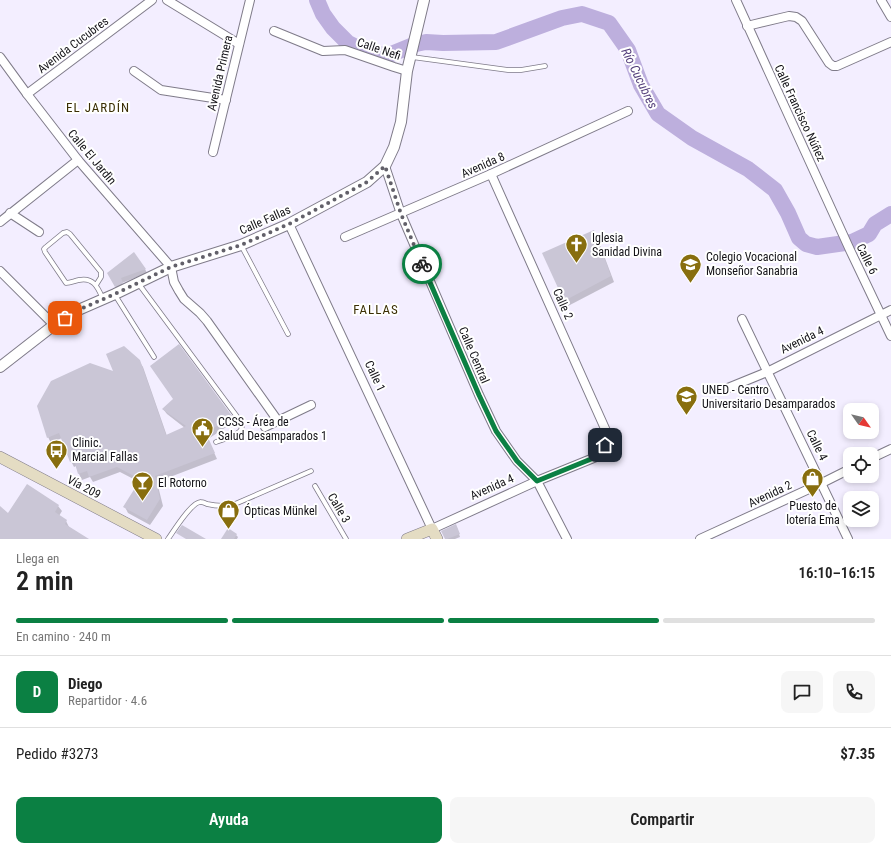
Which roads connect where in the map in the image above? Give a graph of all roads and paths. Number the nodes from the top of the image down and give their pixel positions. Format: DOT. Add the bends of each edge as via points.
graph roads {
  1 [pos="152,0"];
  2 [pos="167,0"];
  3 [pos="250,0"];
  4 [pos="424,0"];
  5 [pos="736,0"];
  6 [pos="881,0"];
  7 [pos="891,17"];
  8 [pos="747,26"];
  9 [pos="274,31"];
  10 [pos="891,42"];
  11 [pos="239,44"];
  12 [pos="411,56"];
  13 [pos="0,58"];
  14 [pos="545,66"];
  15 [pos="134,71"];
  16 [pos="407,71"];
  17 [pos="27,94"];
  18 [pos="226,100"];
  19 [pos="628,110"];
  20 [pos="213,152"];
  21 [pos="78,160"];
  22 [pos="385,166"];
  23 [pos="491,174"];
  24 [pos="10,214"];
  25 [pos="401,214"];
  26 [pos="0,222"];
  27 [pos="289,224"];
  28 [pos="39,232"];
  29 [pos="843,236"];
  30 [pos="345,237"];
  31 [pos="241,245"];
  32 [pos="171,267"];
  33 [pos="0,271"];
  34 [pos="138,283"];
  35 [pos="96,285"];
  36 [pos="115,294"];
  37 [pos="103,300"];
  38 [pos="891,310"];
  39 [pos="881,315"];
  40 [pos="742,318"];
  41 [pos="54,325"];
  42 [pos="288,334"];
  43 [pos="891,336"];
  44 [pos="154,357"];
  45 [pos="0,367"];
  46 [pos="768,372"];
  47 [pos="723,390"];
  48 [pos="311,405"];
  49 [pos="278,421"];
  50 [pos="265,427"];
  51 [pos="216,442"];
  52 [pos="605,445"];
  53 [pos="891,449"];
  54 [pos="879,455"];
  55 [pos="0,457"];
  56 [pos="311,471"];
  57 [pos="843,472"];
  58 [pos="537,481"];
  59 [pos="822,483"];
  60 [pos="315,486"];
  61 [pos="432,528"];
  62 [pos="704,538"];
  63 [pos="156,539"];
  64 [pos="168,539"];
  65 [pos="346,539"];
  66 [pos="407,539"];
  67 [pos="437,539"];
  68 [pos="567,539"];
  69 [pos="848,539"];
  1 -- 17 [label="street, Avenida Cucubres"];
  2 -- 11 [label="street"];
  3 -- 11 [label="street, Avenida Primera"];
  4 -- 12 [label="street, Calle Fallas"];
  5 -- 8 [label="street, Calle Francisco Núñez"];
  6 -- 7 [label="street"];
  8 -- 10 [label="street" via="789,16 796,17 802,21 833,66"];
  8 -- 29 [label="street, Calle Francisco Núñez"];
  9 -- 16 [label="street, Calle Nefi" via="323,51 345,50"];
  11 -- 18 [label="street, Avenida Primera"];
  12 -- 14 [label="lane" via="508,70"];
  12 -- 16 [label="street, Calle Fallas"];
  13 -- 17 [label="street, Calle El Jardìn"];
  15 -- 18 [label="street" via="161,90"];
  16 -- 22 [label="street, Calle Fallas" via="401,122"];
  17 -- 21 [label="street, Calle El Jardìn"];
  18 -- 20 [label="street, Avenida Primera"];
  19 -- 23 [label="street, Avenida 8"];
  21 -- 24 [label="street"];
  21 -- 32 [label="street, Calle El Jardìn"];
  22 -- 25 [label="street, Calle Central"];
  22 -- 27 [label="street, Calle Fallas" via="367,182"];
  23 -- 25 [label="street, Avenida 8"];
  23 -- 52 [label="street, Calle 2" via="607,433"];
  24 -- 26 [label="street"];
  24 -- 28 [label="street"];
  25 -- 30 [label="street, Avenida 8"];
  25 -- 58 [label="street, Calle Central" via="496,431 517,461"];
  27 -- 31 [label="street, Calle Fallas"];
  27 -- 61 [label="street, Calle 1"];
  29 -- 39 [label="street, Calle 6"];
  31 -- 32 [label="street, Calle Fallas"];
  31 -- 42 [label="lane"];
  32 -- 34 [label="street, Calle Fallas"];
  32 -- 49 [label="street" via="174,282 184,299 207,321"];
  33 -- 41 [label="street"];
  34 -- 36 [label="street, Calle Fallas"];
  34 -- 51 [label="lane" via="241,422 240,431"];
  35 -- 35 [label="lane" via="101,272 70,234 63,233 44,249 66,283 83,280"];
  35 -- 37 [label="lane"];
  36 -- 37 [label="street, Calle Fallas"];
  36 -- 44 [label="lane"];
  37 -- 41 [label="street, Calle Fallas" via="76,311"];
  38 -- 39 [label="street, Avenida 4"];
  39 -- 43 [label="street, Calle 6"];
  39 -- 46 [label="street, Avenida 4"];
  40 -- 46 [label="street, Calle 4"];
  41 -- 45 [label="street, Calle Fallas"];
  46 -- 47 [label="street, Avenida 4"];
  46 -- 59 [label="street, Calle 4"];
  48 -- 49 [label="street"];
  49 -- 50 [label="street"];
  52 -- 58 [label="street, Avenida 4" via="596,457"];
  53 -- 54 [label="street"];
  55 -- 63 [label="main road, Vía 209"];
  56 -- 64 [label="lane" via="235,504 217,506 196,502"];
  57 -- 59 [label="street, Avenida 2"];
  58 -- 61 [label="street, Avenida 4"];
  58 -- 68 [label="street, Calle Central"];
  59 -- 62 [label="street, Avenida 2"];
  59 -- 69 [label="street, Calle 4"];
  60 -- 65 [label="lane, Calle 3"];
  61 -- 66 [label="main road, Avenida 4"];
  61 -- 67 [label="main road, Calle 1"];
}
